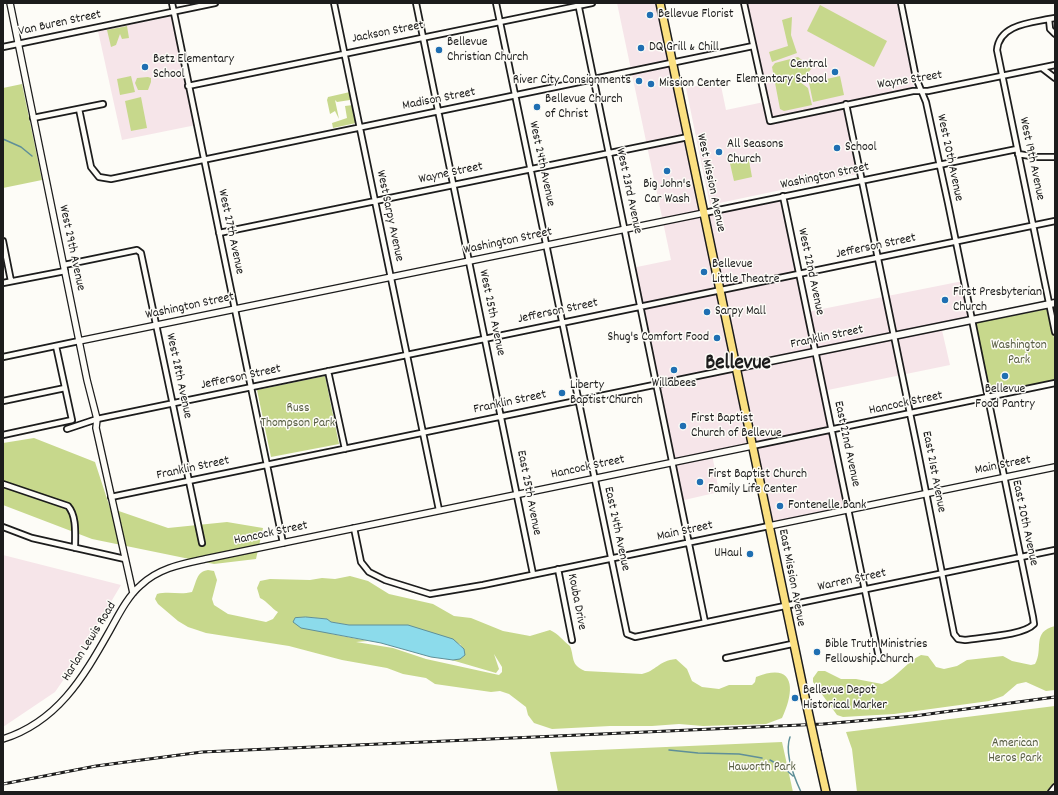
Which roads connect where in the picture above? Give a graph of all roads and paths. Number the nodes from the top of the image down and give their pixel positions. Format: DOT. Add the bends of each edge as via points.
graph roads {
  1 [pos="10,3"];
  2 [pos="172,3"];
  3 [pos="215,3"];
  4 [pos="334,3"];
  5 [pos="416,3"];
  6 [pos="496,3"];
  7 [pos="592,3"];
  8 [pos="660,3"];
  9 [pos="744,3"];
  10 [pos="901,3"];
  11 [pos="578,4"];
  12 [pos="174,12"];
  13 [pos="1055,18"];
  14 [pos="1049,19"];
  15 [pos="500,21"];
  16 [pos="1055,34"];
  17 [pos="422,37"];
  18 [pos="18,44"];
  19 [pos="753,46"];
  20 [pos="3,47"];
  21 [pos="345,53"];
  22 [pos="673,63"];
  23 [pos="1055,65"];
  24 [pos="1042,68"];
  25 [pos="1002,76"];
  26 [pos="1055,78"];
  27 [pos="593,80"];
  28 [pos="188,86"];
  29 [pos="921,91"];
  30 [pos="516,95"];
  31 [pos="103,104"];
  32 [pos="846,104"];
  33 [pos="79,109"];
  34 [pos="438,111"];
  35 [pos="33,118"];
  36 [pos="360,127"];
  37 [pos="688,137"];
  38 [pos="1018,151"];
  39 [pos="609,153"];
  40 [pos="1055,157"];
  41 [pos="203,160"];
  42 [pos="939,164"];
  43 [pos="531,168"];
  44 [pos="861,180"];
  45 [pos="453,184"];
  46 [pos="783,196"];
  47 [pos="375,200"];
  48 [pos="704,212"];
  49 [pos="1055,221"];
  50 [pos="1033,226"];
  51 [pos="625,229"];
  52 [pos="219,233"];
  53 [pos="3,241"];
  54 [pos="955,242"];
  55 [pos="546,245"];
  56 [pos="877,258"];
  57 [pos="469,261"];
  58 [pos="64,268"];
  59 [pos="799,274"];
  60 [pos="391,277"];
  61 [pos="12,281"];
  62 [pos="3,283"];
  63 [pos="720,290"];
  64 [pos="1052,303"];
  65 [pos="640,306"];
  66 [pos="234,309"];
  67 [pos="971,320"];
  68 [pos="562,322"];
  69 [pos="156,325"];
  70 [pos="1055,332"];
  71 [pos="894,336"];
  72 [pos="484,338"];
  73 [pos="79,341"];
  74 [pos="56,346"];
  75 [pos="815,352"];
  76 [pos="407,355"];
  77 [pos="3,357"];
  78 [pos="736,368"];
  79 [pos="328,371"];
  80 [pos="656,384"];
  81 [pos="1055,384"];
  82 [pos="250,387"];
  83 [pos="65,388"];
  84 [pos="987,398"];
  85 [pos="578,400"];
  86 [pos="3,401"];
  87 [pos="172,403"];
  88 [pos="910,414"];
  89 [pos="501,417"];
  90 [pos="97,419"];
  91 [pos="67,430"];
  92 [pos="832,430"];
  93 [pos="423,433"];
  94 [pos="3,435"];
  95 [pos="752,446"];
  96 [pos="345,449"];
  97 [pos="672,462"];
  98 [pos="266,465"];
  99 [pos="1055,467"];
  100 [pos="1004,477"];
  101 [pos="594,478"];
  102 [pos="189,481"];
  103 [pos="3,484"];
  104 [pos="926,493"];
  105 [pos="517,494"];
  106 [pos="111,497"];
  107 [pos="848,509"];
  108 [pos="439,510"];
  109 [pos="769,526"];
  110 [pos="3,527"];
  111 [pos="354,528"];
  112 [pos="202,543"];
  113 [pos="283,543"];
  114 [pos="689,543"];
  115 [pos="75,548"];
  116 [pos="1055,550"];
  117 [pos="611,558"];
  118 [pos="1020,558"];
  119 [pos="125,559"];
  120 [pos="558,569"];
  121 [pos="533,574"];
  122 [pos="942,574"];
  123 [pos="865,589"];
  124 [pos="133,593"];
  125 [pos="785,606"];
  126 [pos="705,622"];
  127 [pos="999,635"];
  128 [pos="630,637"];
  129 [pos="572,640"];
  130 [pos="792,644"];
  131 [pos="726,658"];
  132 [pos="879,658"];
  133 [pos="3,739"];
  134 [pos="1055,787"];
  135 [pos="826,792"];
  136 [pos="1050,792"];
  1 -- 18 [label="street, West 29th Avenue"];
  2 -- 12 [label="street, West 27th Avenue"];
  3 -- 12 [label="street, Van Buren Street"];
  4 -- 21 [label="street, West Sarpy Avenue"];
  5 -- 17 [label="street, West 25th Avenue"];
  6 -- 15 [label="street, West 24th Avenue"];
  7 -- 11 [label="street, Jackson Street"];
  8 -- 22 [label="main road, West Mission Avenue"];
  9 -- 19 [label="street"];
  10 -- 29 [label="street, West 20th Avenue"];
  11 -- 15 [label="street, Jackson Street"];
  11 -- 27 [label="street, West 23rd Avenue"];
  12 -- 18 [label="street, Van Buren Street"];
  12 -- 28 [label="street, West 27th Avenue"];
  13 -- 14 [label="street"];
  14 -- 16 [label="street" via="1050,29"];
  14 -- 25 [label="street, West 19th Avenue" via="1016,27 1002,36 998,43"];
  15 -- 17 [label="street, Jackson Street"];
  15 -- 30 [label="street, West 24th Avenue"];
  17 -- 21 [label="street, Jackson Street"];
  17 -- 34 [label="street, West 25th Avenue"];
  18 -- 20 [label="street, Van Buren Street"];
  18 -- 35 [label="street, West 29th Avenue"];
  19 -- 22 [label="street, Madison Street"];
  19 -- 32 [label="street, Wayne Street" via="770,121"];
  21 -- 28 [label="street, Jackson Street"];
  21 -- 36 [label="street, West Sarpy Avenue"];
  22 -- 27 [label="street, Madison Street"];
  22 -- 37 [label="main road, West Mission Avenue"];
  23 -- 24 [label="street, Wayne Street"];
  24 -- 25 [label="street, Wayne Street"];
  24 -- 26 [label="street"];
  25 -- 29 [label="street, Wayne Street"];
  25 -- 38 [label="street, West 19th Avenue"];
  27 -- 30 [label="street, Madison Street"];
  27 -- 39 [label="street, West 23rd Avenue"];
  28 -- 41 [label="street, West 27th Avenue"];
  29 -- 32 [label="street, Wayne Street"];
  29 -- 42 [label="street, West 20th Avenue" via="926,102"];
  30 -- 34 [label="street, Madison Street"];
  30 -- 43 [label="street, West 24th Avenue"];
  31 -- 33 [label="street"];
  32 -- 44 [label="street, East 21st Avenue"];
  33 -- 35 [label="street"];
  33 -- 41 [label="street, Madison Street" via="94,173 105,179"];
  34 -- 36 [label="street, Madison Street"];
  34 -- 45 [label="street, West 25th Avenue"];
  35 -- 58 [label="street, West 29th Avenue"];
  36 -- 41 [label="street, Madison Street"];
  36 -- 47 [label="street, West Sarpy Avenue"];
  37 -- 39 [label="street, Wayne Street"];
  37 -- 48 [label="main road, West Mission Avenue"];
  38 -- 40 [label="street, Washington Street" via="1037,157"];
  38 -- 42 [label="street, Washington Street"];
  38 -- 50 [label="street, West 19th Avenue"];
  39 -- 43 [label="street, Wayne Street"];
  39 -- 51 [label="street, West 23rd Avenue"];
  41 -- 52 [label="street, West 27th Avenue"];
  42 -- 44 [label="street, Washington Street"];
  42 -- 54 [label="street, West 20th Avenue"];
  43 -- 45 [label="street, Wayne Street"];
  43 -- 55 [label="street, West 24th Avenue"];
  44 -- 46 [label="street, Washington Street"];
  44 -- 56 [label="street, East 21st Avenue"];
  45 -- 47 [label="street, Wayne Street"];
  45 -- 57 [label="street, West 25th Avenue"];
  46 -- 48 [label="street, Washington Street"];
  46 -- 59 [label="street, West 22nd Avenue"];
  47 -- 52 [label="street, Wayne Street"];
  47 -- 60 [label="street, West Sarpy Avenue"];
  48 -- 51 [label="street, Washington Street"];
  48 -- 63 [label="main road, West Mission Avenue"];
  49 -- 50 [label="street, Jefferson Street"];
  50 -- 54 [label="street, Jefferson Street"];
  50 -- 64 [label="street, West 19th Avenue"];
  51 -- 55 [label="street, Washington Street"];
  51 -- 65 [label="street, West 23rd Avenue"];
  52 -- 66 [label="street, West 27th Avenue"];
  53 -- 61 [label="street"];
  54 -- 56 [label="street, Jefferson Street"];
  54 -- 67 [label="street, West 20th Avenue"];
  55 -- 57 [label="street, Washington Street"];
  55 -- 68 [label="street, West 24th Avenue"];
  56 -- 59 [label="street, Jefferson Street"];
  56 -- 71 [label="street, East 21st Avenue"];
  57 -- 60 [label="street, Washington Street"];
  57 -- 72 [label="street, West 25th Avenue"];
  58 -- 61 [label="street"];
  58 -- 69 [label="street, West 28th Avenue" via="138,250 141,253"];
  58 -- 73 [label="street, West 29th Avenue"];
  59 -- 63 [label="street, Jefferson Street"];
  59 -- 75 [label="street, West 22nd Avenue"];
  60 -- 66 [label="street, Washington Street"];
  60 -- 76 [label="street, West Sarpy Avenue"];
  61 -- 62 [label="street"];
  63 -- 65 [label="street, Jefferson Street"];
  63 -- 78 [label="main road, West Mission Avenue"];
  64 -- 67 [label="main road, Franklin Street"];
  64 -- 70 [label="street, West 19th Avenue"];
  65 -- 68 [label="street, Jefferson Street"];
  65 -- 80 [label="street, West 23rd Avenue"];
  66 -- 69 [label="street, Washington Street"];
  66 -- 82 [label="street, West 27th Avenue"];
  67 -- 71 [label="main road, Franklin Street"];
  67 -- 84 [label="street, East 20th Avenue"];
  68 -- 72 [label="street, Jefferson Street"];
  68 -- 85 [label="street, West 24th Avenue"];
  69 -- 73 [label="street, Washington Street"];
  69 -- 87 [label="street, West 28th Avenue"];
  71 -- 75 [label="main road, Franklin Street"];
  71 -- 88 [label="street, East 21st Avenue"];
  72 -- 76 [label="street, Jefferson Street"];
  72 -- 89 [label="street, West 25th Avenue"];
  73 -- 74 [label="street, Washington Street"];
  73 -- 90 [label="street, West 29th Avenue"];
  74 -- 77 [label="street, Washington Street"];
  74 -- 83 [label="street"];
  75 -- 78 [label="main road, Franklin Street"];
  75 -- 92 [label="street, East 22nd Avenue"];
  76 -- 79 [label="street, Jefferson Street"];
  76 -- 93 [label="street, West Sarpy Avenue"];
  78 -- 80 [label="street, Franklin Street"];
  78 -- 95 [label="main road, East Mission Avenue"];
  79 -- 82 [label="street, Jefferson Street"];
  79 -- 96 [label="street"];
  80 -- 85 [label="street, Franklin Street"];
  80 -- 97 [label="street, West 23rd Avenue"];
  81 -- 84 [label="street, Hancock Street"];
  82 -- 87 [label="street, Jefferson Street"];
  82 -- 98 [label="street, West 27th Avenue"];
  83 -- 86 [label="street"];
  83 -- 94 [label="street" via="72,420"];
  84 -- 88 [label="street, Hancock Street"];
  84 -- 100 [label="street, East 20th Avenue"];
  85 -- 89 [label="street, Franklin Street"];
  85 -- 101 [label="street, East 24th Avenue"];
  87 -- 90 [label="street, Jefferson Street"];
  87 -- 102 [label="street, West 28th Avenue"];
  88 -- 92 [label="street, Hancock Street"];
  88 -- 104 [label="street, East 21st Avenue"];
  89 -- 93 [label="street, Franklin Street"];
  89 -- 105 [label="street, East 25th Avenue"];
  90 -- 91 [label="street, Jefferson Street"];
  90 -- 106 [label="street, West 29th Avenue" via="96,428"];
  92 -- 95 [label="street, Hancock Street"];
  92 -- 107 [label="street, East 22nd Avenue"];
  93 -- 96 [label="street, Franklin Street"];
  93 -- 108 [label="street, West Sarpy Avenue"];
  95 -- 97 [label="street, Hancock Street"];
  95 -- 109 [label="main road, East Mission Avenue"];
  96 -- 98 [label="street, Franklin Street"];
  97 -- 101 [label="street, Hancock Street"];
  97 -- 114 [label="street, West 23rd Avenue"];
  98 -- 102 [label="street, Franklin Street"];
  98 -- 113 [label="street, West 27th Avenue"];
  99 -- 100 [label="street, Main Street"];
  100 -- 104 [label="street, Main Street"];
  100 -- 118 [label="street, East 20th Avenue"];
  101 -- 105 [label="street, Hancock Street"];
  101 -- 117 [label="street, East 24th Avenue"];
  102 -- 106 [label="street, Franklin Street"];
  102 -- 112 [label="street, West 28th Avenue"];
  103 -- 115 [label="street" via="68,506 72,510"];
  104 -- 107 [label="street, Main Street"];
  104 -- 122 [label="street, East 21st Avenue"];
  105 -- 108 [label="street, Hancock Street"];
  105 -- 121 [label="street, East 25th Avenue"];
  106 -- 119 [label="street, West 29th Avenue"];
  107 -- 109 [label="street, Main Street"];
  107 -- 123 [label="street, East 22nd Avenue"];
  108 -- 111 [label="street, Hancock Street"];
  109 -- 114 [label="street, Main Street"];
  109 -- 125 [label="main road, East Mission Avenue"];
  110 -- 115 [label="street" via="32,538"];
  111 -- 113 [label="street, Hancock Street"];
  111 -- 121 [label="street, Main Street" via="361,562 369,572 424,594 438,594"];
  113 -- 124 [label="street, Hancock Street" via="178,565 152,577"];
  114 -- 117 [label="street, Main Street"];
  114 -- 126 [label="street, West 23rd Avenue"];
  115 -- 119 [label="street"];
  116 -- 118 [label="street, Warren Street"];
  117 -- 120 [label="street, Main Street"];
  117 -- 128 [label="street, East 24th Avenue" via="626,630"];
  118 -- 122 [label="street, Warren Street"];
  118 -- 127 [label="street, East 20th Avenue" via="1034,624 1024,630"];
  119 -- 124 [label="street, West 29th Avenue"];
  120 -- 121 [label="street, Main Street"];
  120 -- 129 [label="street, Kouba Drive"];
  122 -- 123 [label="street, Warren Street"];
  122 -- 127 [label="street, East 21st Avenue" via="954,634 958,639"];
  123 -- 125 [label="street, Warren Street"];
  123 -- 132 [label="street, East 22nd Avenue"];
  124 -- 133 [label="street, Harlan Lewis Road" via="83,677 67,698 39,721"];
  125 -- 126 [label="street, Warren Street"];
  125 -- 130 [label="main road, East Mission Avenue"];
  126 -- 128 [label="street, Warren Street"];
  130 -- 131 [label="street"];
  130 -- 135 [label="main road, East Mission Avenue, bridge"];
  134 -- 136 [label="street"];
}
